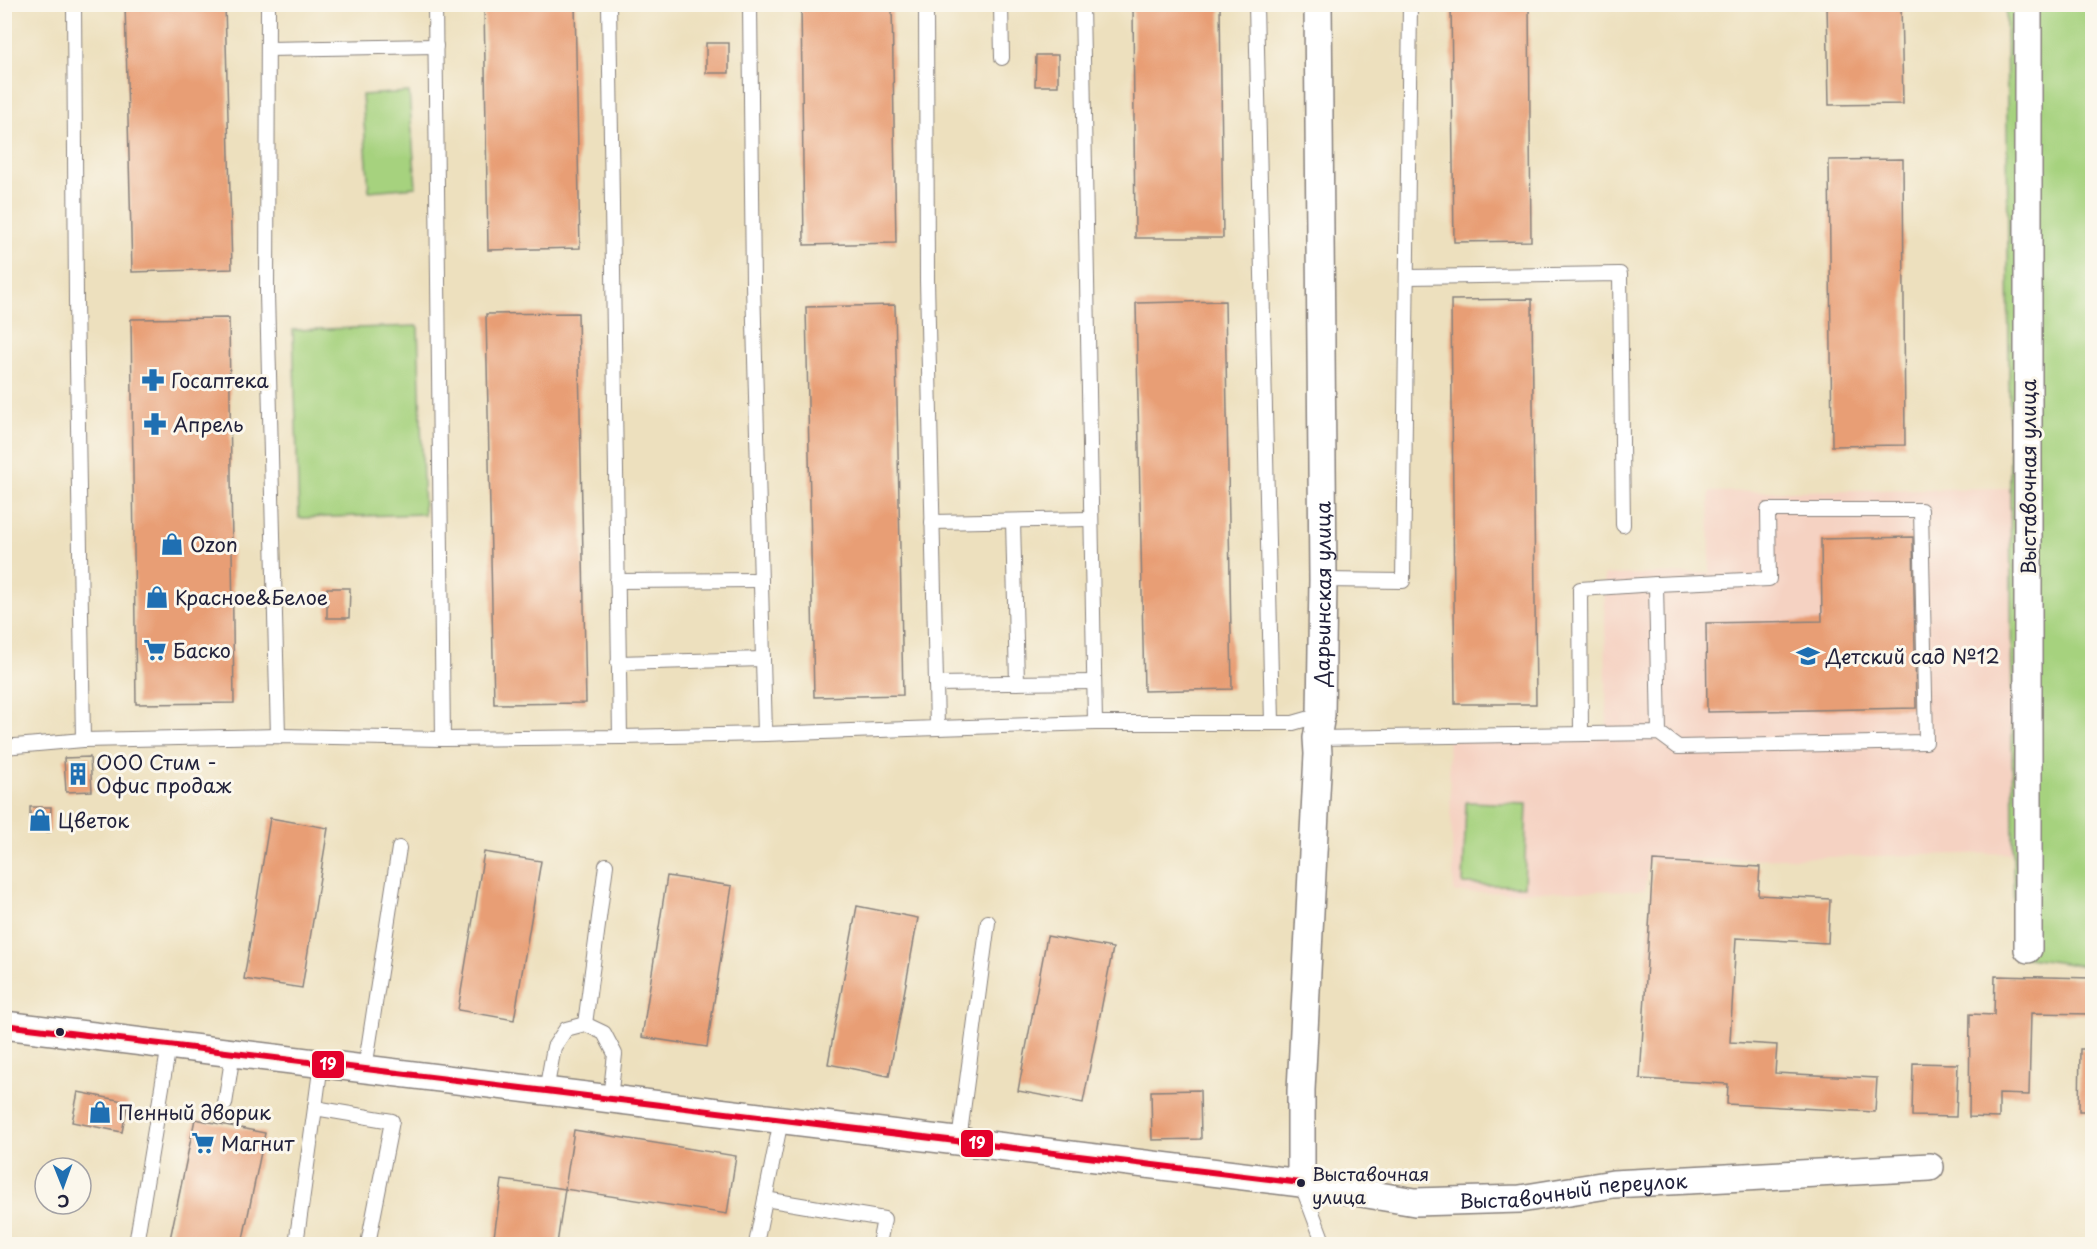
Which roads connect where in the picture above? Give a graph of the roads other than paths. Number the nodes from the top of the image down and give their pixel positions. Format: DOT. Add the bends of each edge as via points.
graph roads {
  1 [pos="74,4"];
  2 [pos="268,4"];
  3 [pos="435,4"];
  4 [pos="609,4"];
  5 [pos="750,4"];
  6 [pos="926,4"];
  7 [pos="1001,4"];
  8 [pos="1082,4"];
  9 [pos="1256,4"];
  10 [pos="1317,4"];
  11 [pos="1410,4"];
  12 [pos="2028,4"];
  13 [pos="436,46"];
  14 [pos="268,49"];
  15 [pos="1002,58"];
  16 [pos="1407,277"];
  17 [pos="1090,519"];
  18 [pos="1013,521"];
  19 [pos="932,522"];
  20 [pos="1623,525"];
  21 [pos="761,580"];
  22 [pos="1323,580"];
  23 [pos="617,581"];
  24 [pos="1656,584"];
  25 [pos="763,658"];
  26 [pos="618,663"];
  27 [pos="1094,682"];
  28 [pos="1017,683"];
  29 [pos="936,684"];
  30 [pos="1095,723"];
  31 [pos="1272,723"];
  32 [pos="1319,727"];
  33 [pos="937,728"];
  34 [pos="1659,733"];
  35 [pos="765,734"];
  36 [pos="1581,734"];
  37 [pos="278,736"];
  38 [pos="620,737"];
  39 [pos="443,739"];
  40 [pos="83,740"];
  41 [pos="4,747"];
  42 [pos="399,848"];
  43 [pos="606,865"];
  44 [pos="988,922"];
  45 [pos="2028,949"];
  46 [pos="585,1024"];
  47 [pos="4,1025"];
  48 [pos="169,1045"];
  49 [pos="233,1053"];
  50 [pos="321,1063"];
  51 [pos="365,1069"];
  52 [pos="546,1091"];
  53 [pos="610,1099"];
  54 [pos="225,1104"];
  55 [pos="315,1108"];
  56 [pos="782,1120"];
  57 [pos="959,1141"];
  58 [pos="1930,1167"];
  59 [pos="1301,1183"];
  60 [pos="765,1199"];
  61 [pos="136,1245"];
  62 [pos="296,1245"];
  63 [pos="368,1245"];
  64 [pos="756,1245"];
  65 [pos="879,1245"];
  66 [pos="1324,1245"];
  1 -- 40 [label="lane"];
  2 -- 14 [label="lane"];
  3 -- 13 [label="lane"];
  4 -- 23 [label="lane"];
  5 -- 21 [label="lane"];
  6 -- 19 [label="lane"];
  7 -- 15 [label="lane"];
  8 -- 17 [label="lane"];
  9 -- 31 [label="lane"];
  10 -- 22 [label="street, Дарьинская улица"];
  11 -- 16 [label="lane"];
  12 -- 45 [label="street, Выставочная улица"];
  13 -- 14 [label="lane"];
  13 -- 39 [label="lane"];
  14 -- 37 [label="lane" via="267,294"];
  16 -- 20 [label="lane" via="1620,274"];
  16 -- 22 [label="lane" via="1403,581"];
  17 -- 18 [label="lane"];
  17 -- 27 [label="lane"];
  18 -- 19 [label="lane"];
  18 -- 28 [label="lane"];
  19 -- 29 [label="lane"];
  21 -- 23 [label="lane"];
  21 -- 25 [label="lane"];
  22 -- 32 [label="street, Дарьинская улица"];
  23 -- 26 [label="lane"];
  24 -- 34 [label="lane"];
  24 -- 34 [label="lane" via="1769,579 1768,510 1921,510 1926,742 1678,747"];
  24 -- 36 [label="lane" via="1580,589"];
  25 -- 26 [label="lane"];
  25 -- 35 [label="lane"];
  26 -- 38 [label="lane"];
  27 -- 28 [label="lane"];
  27 -- 30 [label="lane"];
  28 -- 29 [label="lane"];
  29 -- 33 [label="lane"];
  30 -- 31 [label="lane"];
  30 -- 33 [label="lane"];
  31 -- 32 [label="lane"];
  32 -- 36 [label="lane"];
  32 -- 59 [label="street, Дарьинская улица" via="1301,1090"];
  33 -- 35 [label="lane"];
  34 -- 36 [label="lane"];
  35 -- 38 [label="lane"];
  37 -- 39 [label="lane"];
  37 -- 40 [label="lane"];
  38 -- 39 [label="lane"];
  40 -- 41 [label="lane"];
  42 -- 51 [label="lane"];
  43 -- 46 [label="lane"];
  44 -- 57 [label="lane"];
  46 -- 52 [label="lane" via="566,1029 554,1047"];
  46 -- 53 [label="lane" via="604,1033 615,1054"];
  47 -- 48 [label="street, Выставочный переулок"];
  48 -- 49 [label="street, Выставочный переулок"];
  48 -- 61 [label="lane"];
  49 -- 50 [label="street, Выставочный переулок"];
  49 -- 54 [label="lane"];
  50 -- 51 [label="street, Выставочный переулок"];
  50 -- 55 [label="lane"];
  51 -- 52 [label="street, Выставочный переулок"];
  52 -- 53 [label="street, Выставочный переулок"];
  53 -- 56 [label="street, Выставочный переулок"];
  55 -- 62 [label="lane"];
  55 -- 63 [label="lane" via="392,1121"];
  56 -- 57 [label="street, Выставочный переулок"];
  56 -- 60 [label="lane"];
  57 -- 59 [label="street, Выставочный переулок"];
  58 -- 59 [label="street, Выставочный переулок" via="1613,1184 1520,1199 1415,1202"];
  59 -- 66 [label="lane"];
  60 -- 64 [label="lane"];
  60 -- 65 [label="lane" via="884,1219"];
}
